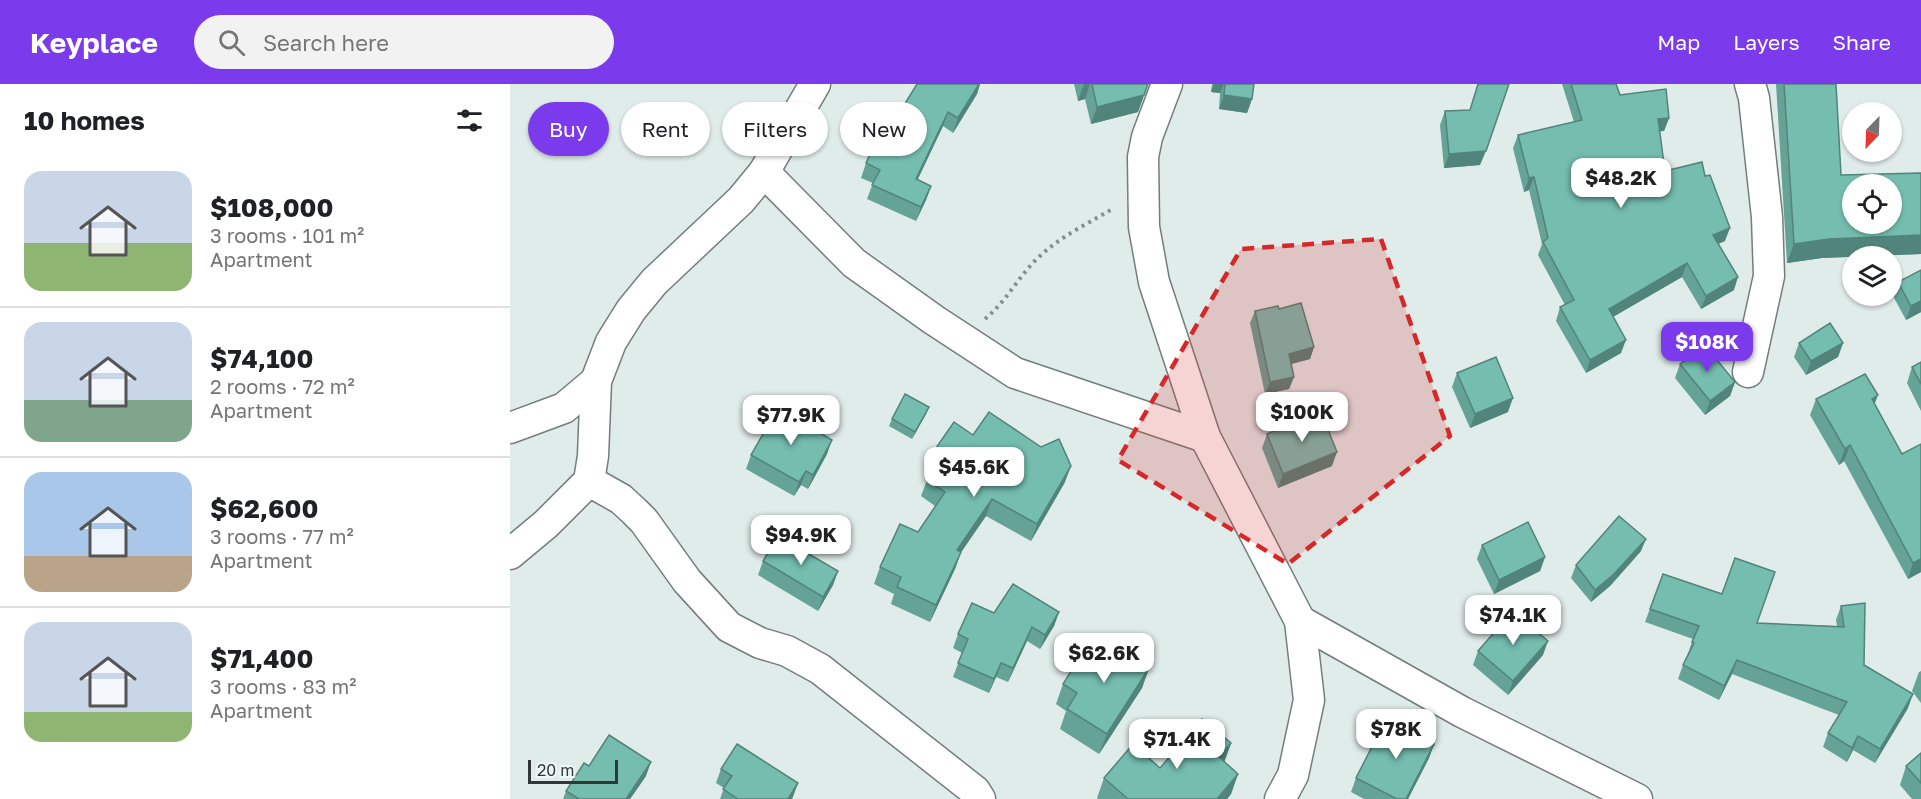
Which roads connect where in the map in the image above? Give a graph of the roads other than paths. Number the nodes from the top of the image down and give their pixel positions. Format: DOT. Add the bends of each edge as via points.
graph roads {
  1 [pos="815,84"];
  2 [pos="1167,84"];
  3 [pos="1750,84"];
  4 [pos="764,172"];
  5 [pos="1748,372"];
  6 [pos="596,381"];
  7 [pos="510,428"];
  8 [pos="1204,437"];
  9 [pos="589,481"];
  10 [pos="510,554"];
  11 [pos="1300,621"];
  12 [pos="974,796"];
  13 [pos="1281,799"];
  14 [pos="1637,799"];
  1 -- 4 [label="street"];
  2 -- 8 [label="street" via="1143,157 1144,227 1154,282"];
  3 -- 5 [label="street" via="1767,217 1769,276"];
  4 -- 6 [label="street" via="631,310 611,342"];
  4 -- 8 [label="street" via="854,263 1015,373"];
  6 -- 7 [label="street" via="564,408"];
  6 -- 9 [label="street"];
  8 -- 11 [label="street"];
  9 -- 10 [label="street"];
  9 -- 12 [label="street" via="621,499 644,521 687,581 729,627 820,669"];
  11 -- 13 [label="street" via="1309,700 1293,775"];
  11 -- 14 [label="street" via="1462,712"];
}
